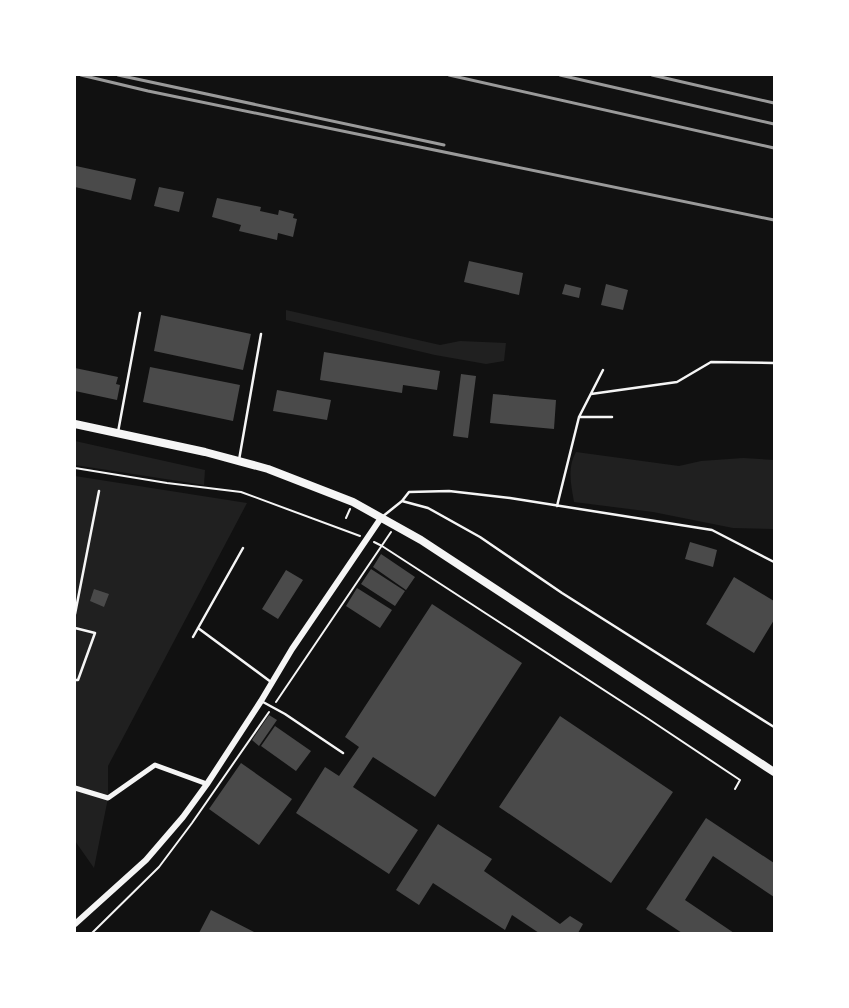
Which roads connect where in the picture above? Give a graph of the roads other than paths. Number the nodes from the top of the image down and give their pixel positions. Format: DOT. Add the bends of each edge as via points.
graph roads {
  1 [pos="140,313"];
  2 [pos="261,334"];
  3 [pos="774,362"];
  4 [pos="603,370"];
  5 [pos="591,394"];
  6 [pos="579,417"];
  7 [pos="612,417"];
  8 [pos="75,424"];
  9 [pos="118,433"];
  10 [pos="238,461"];
  11 [pos="99,491"];
  12 [pos="402,501"];
  13 [pos="557,506"];
  14 [pos="381,518"];
  15 [pos="243,548"];
  16 [pos="774,562"];
  17 [pos="75,614"];
  18 [pos="75,628"];
  19 [pos="198,628"];
  20 [pos="193,637"];
  21 [pos="75,680"];
  22 [pos="272,683"];
  23 [pos="261,701"];
  24 [pos="774,727"];
  25 [pos="343,753"];
  26 [pos="774,772"];
  27 [pos="207,784"];
  28 [pos="75,788"];
  29 [pos="75,924"];
  1 -- 9 [label="lane"];
  2 -- 10 [label="lane"];
  3 -- 5 [label="lane" via="711,362 677,382"];
  4 -- 5 [label="lane"];
  5 -- 6 [label="lane"];
  6 -- 7 [label="lane"];
  6 -- 13 [label="lane"];
  8 -- 9 [label="main road"];
  9 -- 10 [label="main road"];
  10 -- 14 [label="main road" via="314,486"];
  11 -- 17 [label="lane"];
  12 -- 13 [label="lane" via="409,492 449,491"];
  12 -- 14 [label="lane"];
  12 -- 24 [label="lane" via="428,508 480,538"];
  13 -- 16 [label="lane" via="712,530"];
  14 -- 22 [label="street"];
  14 -- 26 [label="main road" via="421,540"];
  15 -- 19 [label="lane"];
  18 -- 21 [label="lane" via="96,633 78,680"];
  19 -- 20 [label="lane"];
  19 -- 22 [label="lane"];
  22 -- 23 [label="street"];
  23 -- 25 [label="lane"];
  23 -- 27 [label="street"];
  27 -- 28 [label="street" via="155,765 108,798"];
  27 -- 29 [label="street" via="146,860"];
}
